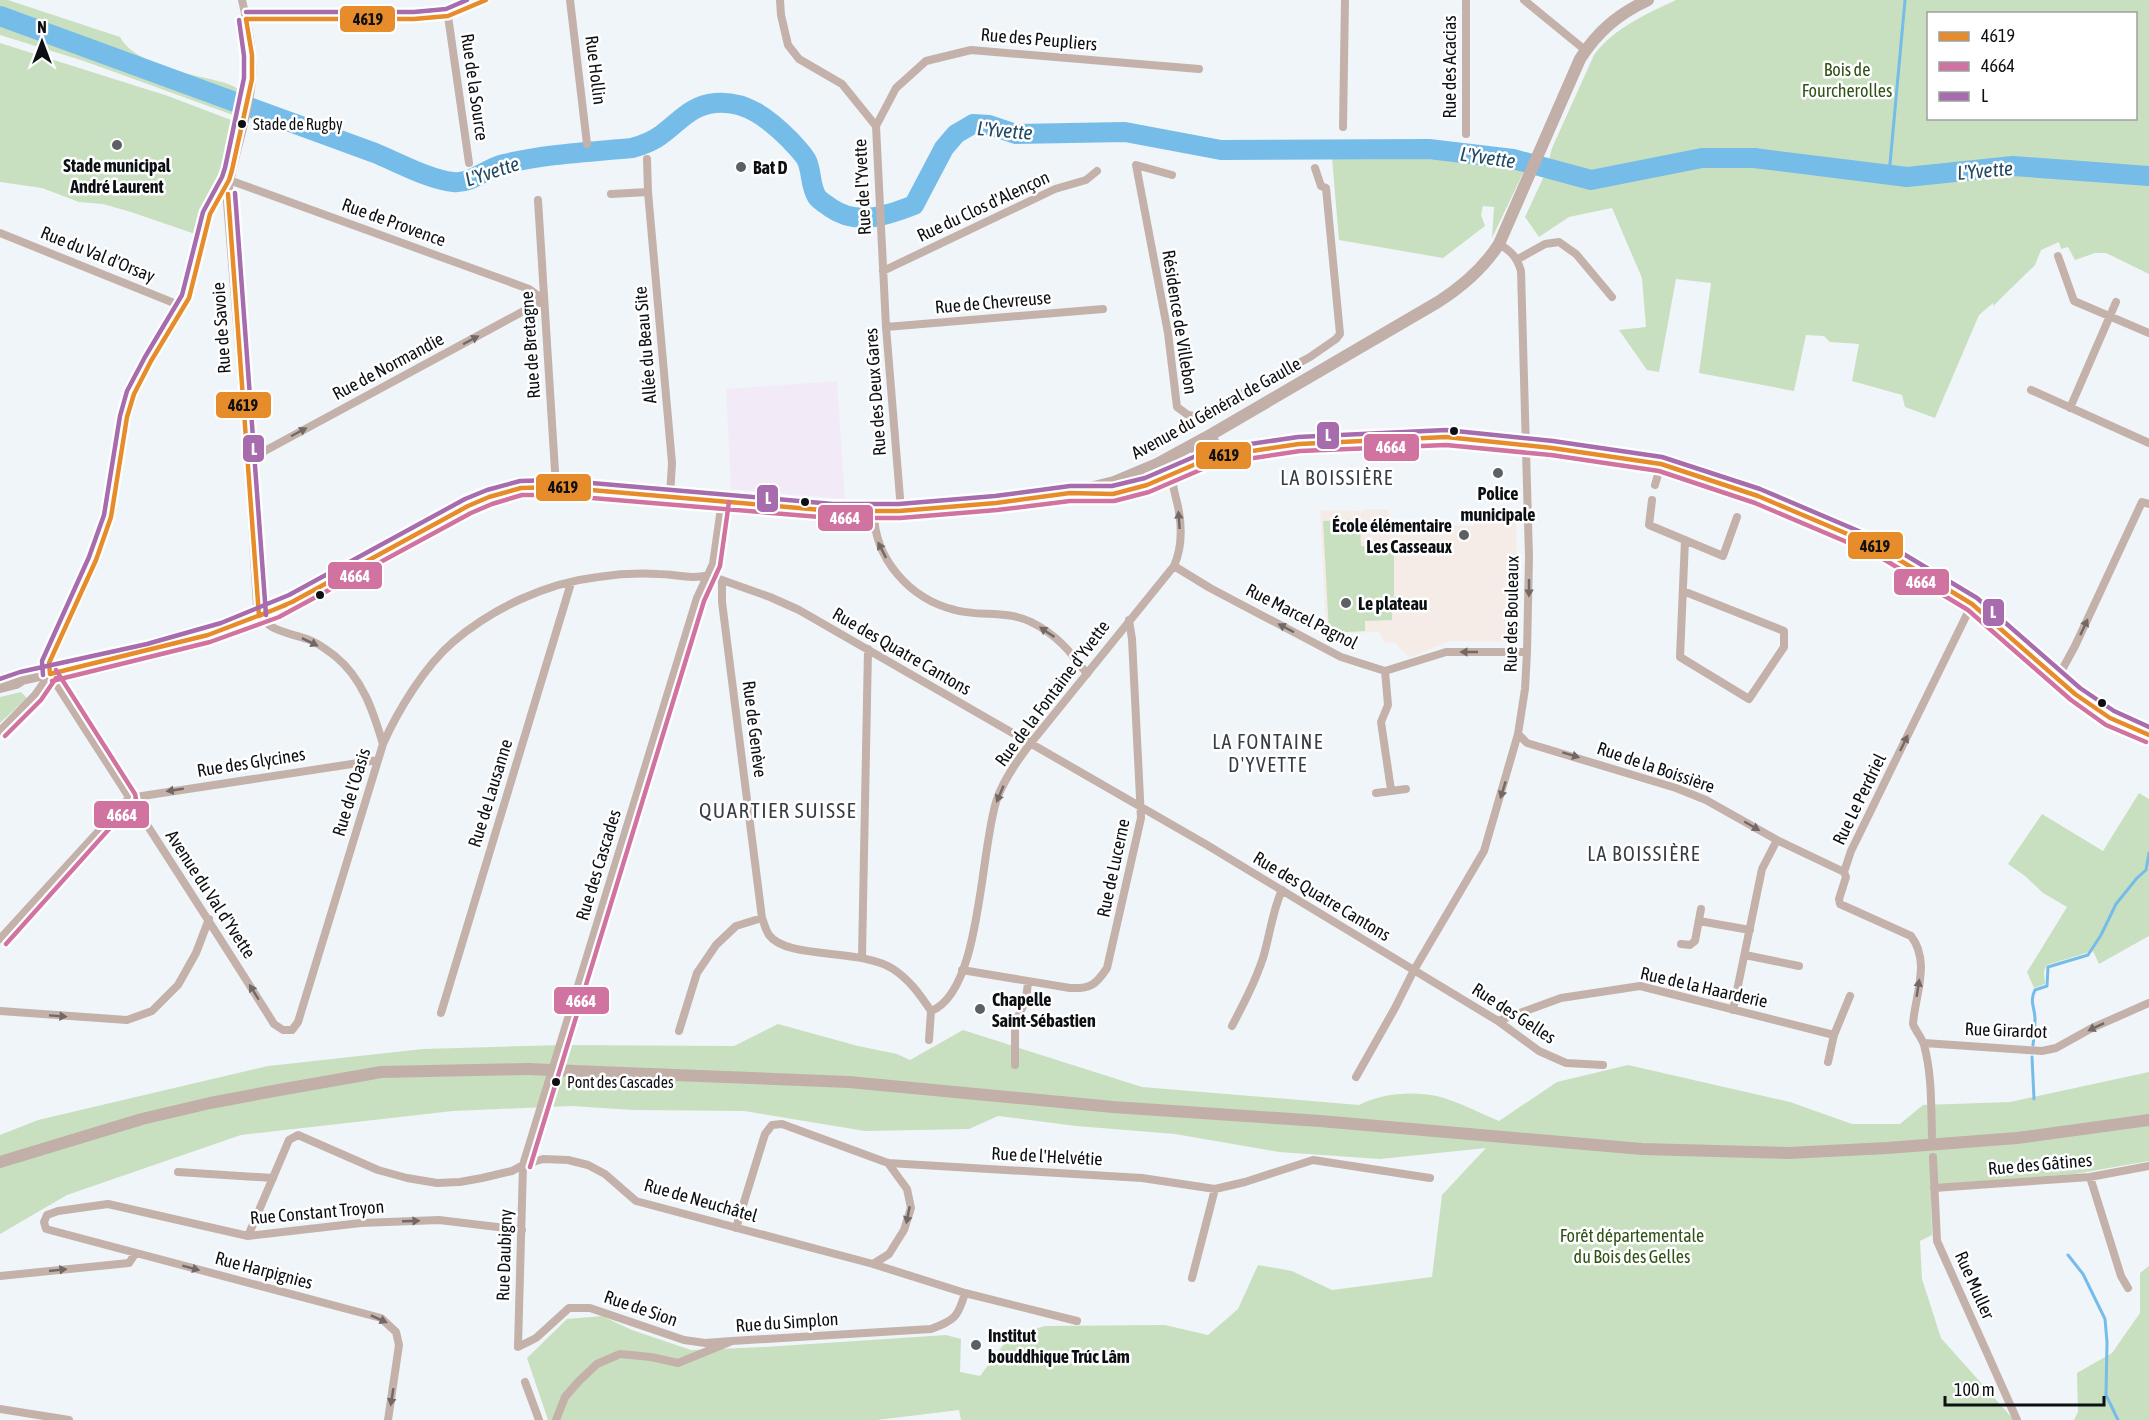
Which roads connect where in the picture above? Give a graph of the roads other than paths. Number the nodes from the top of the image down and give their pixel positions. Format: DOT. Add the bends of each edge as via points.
graph roads {
  1 [pos="242,0"];
  2 [pos="486,0"];
  3 [pos="570,0"];
  4 [pos="780,0"];
  5 [pos="1345,0"];
  6 [pos="1466,0"];
  7 [pos="1524,0"];
  8 [pos="1647,0"];
  9 [pos="448,16"];
  10 [pos="246,19"];
  11 [pos="1585,51"];
  12 [pos="1199,69"];
  13 [pos="876,126"];
  14 [pos="1343,128"];
  15 [pos="1466,134"];
  16 [pos="587,144"];
  17 [pos="647,159"];
  18 [pos="469,163"];
  19 [pos="1316,168"];
  20 [pos="1097,171"];
  21 [pos="1172,175"];
  22 [pos="229,180"];
  23 [pos="648,192"];
  24 [pos="611,194"];
  25 [pos="538,200"];
  26 [pos="0,233"];
  27 [pos="1499,243"];
  28 [pos="2058,256"];
  29 [pos="1518,259"];
  30 [pos="883,271"];
  31 [pos="1612,297"];
  32 [pos="544,300"];
  33 [pos="2116,302"];
  34 [pos="184,307"];
  35 [pos="1103,309"];
  36 [pos="2109,317"];
  37 [pos="886,327"];
  38 [pos="2149,333"];
  39 [pos="1310,357"];
  40 [pos="1318,372"];
  41 [pos="2031,390"];
  42 [pos="2070,408"];
  43 [pos="1212,434"];
  44 [pos="2149,443"];
  45 [pos="1527,445"];
  46 [pos="1192,446"];
  47 [pos="1224,455"];
  48 [pos="248,460"];
  49 [pos="1200,461"];
  50 [pos="1661,464"];
  51 [pos="1172,474"];
  52 [pos="1655,485"];
  53 [pos="556,487"];
  54 [pos="1070,493"];
  55 [pos="670,496"];
  56 [pos="1652,500"];
  57 [pos="722,501"];
  58 [pos="2149,504"];
  59 [pos="899,511"];
  60 [pos="874,512"];
  61 [pos="1737,517"];
  62 [pos="1685,540"];
  63 [pos="1174,566"];
  64 [pos="708,575"];
  65 [pos="722,581"];
  66 [pos="571,583"];
  67 [pos="1683,591"];
  68 [pos="1972,604"];
  69 [pos="259,616"];
  70 [pos="1129,620"];
  71 [pos="868,649"];
  72 [pos="1527,652"];
  73 [pos="1385,671"];
  74 [pos="50,674"];
  75 [pos="1087,674"];
  76 [pos="22,679"];
  77 [pos="2057,679"];
  78 [pos="0,681"];
  79 [pos="0,687"];
  80 [pos="0,731"];
  81 [pos="1518,734"];
  82 [pos="2149,735"];
  83 [pos="383,744"];
  84 [pos="1030,744"];
  85 [pos="378,760"];
  86 [pos="1406,789"];
  87 [pos="1391,790"];
  88 [pos="1376,793"];
  89 [pos="129,798"];
  90 [pos="1142,807"];
  91 [pos="1777,840"];
  92 [pos="1844,872"];
  93 [pos="1282,890"];
  94 [pos="1701,909"];
  95 [pos="762,918"];
  96 [pos="208,919"];
  97 [pos="1699,921"];
  98 [pos="1750,930"];
  99 [pos="0,939"];
  100 [pos="1681,944"];
  101 [pos="1745,955"];
  102 [pos="862,957"];
  103 [pos="1799,966"];
  104 [pos="962,970"];
  105 [pos="1414,970"];
  106 [pos="1028,982"];
  107 [pos="1850,996"];
  108 [pos="2149,1003"];
  109 [pos="1733,1010"];
  110 [pos="0,1011"];
  111 [pos="931,1011"];
  112 [pos="441,1013"];
  113 [pos="1498,1021"];
  114 [pos="1232,1026"];
  115 [pos="292,1030"];
  116 [pos="679,1031"];
  117 [pos="1834,1035"];
  118 [pos="929,1040"];
  119 [pos="1924,1043"];
  120 [pos="1828,1062"];
  121 [pos="1015,1065"];
  122 [pos="1603,1065"];
  123 [pos="1356,1077"];
  124 [pos="2149,1120"];
  125 [pos="1932,1136"];
  126 [pos="1933,1157"];
  127 [pos="0,1162"];
  128 [pos="888,1162"];
  129 [pos="523,1165"];
  130 [pos="2149,1166"];
  131 [pos="178,1172"];
  132 [pos="2090,1177"];
  133 [pos="273,1178"];
  134 [pos="1430,1178"];
  135 [pos="1934,1188"];
  136 [pos="1215,1189"];
  137 [pos="47,1215"];
  138 [pos="736,1228"];
  139 [pos="522,1230"];
  140 [pos="248,1236"];
  141 [pos="135,1254"];
  142 [pos="873,1264"];
  143 [pos="0,1276"];
  144 [pos="1192,1278"];
  145 [pos="2128,1288"];
  146 [pos="965,1293"];
  147 [pos="1077,1322"];
  148 [pos="732,1341"];
  149 [pos="518,1347"];
  150 [pos="525,1382"];
  151 [pos="0,1409"];
  152 [pos="2017,1419"];
  153 [pos="69,1420"];
  154 [pos="388,1420"];
  155 [pos="539,1420"];
  156 [pos="555,1420"];
  1 -- 10 [label="street"];
  2 -- 9 [label="street"];
  3 -- 16 [label="street, Rue Hollin"];
  4 -- 13 [label="street, Rue de l'Yvette" via="788,45 799,60 842,84"];
  5 -- 14 [label="street"];
  6 -- 15 [label="street, Rue des Acacias"];
  7 -- 11 [label="street"];
  8 -- 11 [label="main road, Avenue du Général de Gaulle" via="1608,24"];
  9 -- 10 [label="street"];
  9 -- 18 [label="street, Rue de la Source"];
  10 -- 22 [label="street" via="252,79"];
  11 -- 27 [label="main road, Avenue du Général de Gaulle"];
  12 -- 13 [label="street, Rue des Peupliers" via="971,50 926,61 896,88"];
  13 -- 30 [label="street, Rue de l'Yvette"];
  17 -- 23 [label="street, Allée du Beau Site"];
  19 -- 39 [label="street, Résidence de Villebon" via="1320,186 1326,188 1340,334"];
  20 -- 30 [label="street, Rue du Clos d'Alençon" via="1086,180 1055,189"];
  21 -- 39 [label="street, Résidence de Villebon" via="1136,165 1168,333 1177,407 1199,417"];
  22 -- 32 [label="street, Rue de Provence" via="529,289"];
  22 -- 34 [label="street" via="210,214"];
  22 -- 48 [label="street, Rue de Savoie" via="227,202"];
  23 -- 24 [label="street"];
  23 -- 55 [label="street, Allée du Beau Site" via="672,463"];
  25 -- 32 [label="street, Rue de Bretagne"];
  26 -- 34 [label="street, Rue du Val d'Orsay"];
  27 -- 29 [label="street"];
  27 -- 40 [label="main road, Avenue du Général de Gaulle" via="1488,261 1458,290"];
  28 -- 36 [label="street" via="2074,302"];
  29 -- 31 [label="street" via="1545,244 1559,242 1576,254"];
  29 -- 45 [label="street, Rue des Bouleaux"];
  30 -- 37 [label="street, Rue des Deux Gares"];
  48 -- 32 [label="street, Rue de Normandie, one-way"];
  32 -- 53 [label="street, Rue de Bretagne"];
  33 -- 36 [label="street"];
  34 -- 74 [label="street" via="134,394 111,517 96,560 49,663"];
  35 -- 37 [label="street, Rue de Chevreuse"];
  36 -- 38 [label="street"];
  36 -- 42 [label="street"];
  37 -- 59 [label="street, Rue des Deux Gares"];
  39 -- 40 [label="street"];
  40 -- 43 [label="main road, Avenue du Général de Gaulle"];
  41 -- 42 [label="street"];
  42 -- 44 [label="street"];
  43 -- 46 [label="main road, Avenue du Général de Gaulle"];
  43 -- 47 [label="street"];
  45 -- 47 [label="main road" via="1446,437 1299,444"];
  45 -- 50 [label="main road"];
  45 -- 72 [label="street, Rue des Bouleaux, one-way"];
  46 -- 49 [label="street"];
  46 -- 54 [label="main road, Avenue du Général de Gaulle" via="1114,482"];
  47 -- 49 [label="main road"];
  48 -- 69 [label="street, Rue de Savoie"];
  49 -- 51 [label="main road"];
  50 -- 52 [label="street"];
  50 -- 68 [label="main road" via="1758,496 1878,547"];
  51 -- 54 [label="main road" via="1113,494"];
  63 -- 51 [label="street, Rue de la Fontaine d’Yvette, one-way" via="1180,524"];
  53 -- 55 [label="main road, Avenue du Général de Gaulle"];
  53 -- 69 [label="main road, Avenue du Général de Gaulle" via="521,488 468,506"];
  54 -- 59 [label="main road, Avenue du Général de Gaulle"];
  55 -- 57 [label="main road, Avenue du Général de Gaulle"];
  56 -- 62 [label="street" via="1649,525"];
  57 -- 60 [label="main road, Avenue du Général de Gaulle"];
  57 -- 64 [label="street, Rue des Cascades"];
  77 -- 58 [label="street, one-way" via="2142,502"];
  59 -- 60 [label="main road, Avenue du Général de Gaulle"];
  75 -- 60 [label="street, one-way" via="1067,647 1030,621 1001,614 956,611 916,593 884,555 877,541"];
  61 -- 62 [label="street" via="1723,556"];
  62 -- 67 [label="street"];
  63 -- 70 [label="street, Rue de la Fontaine d’Yvette"];
  73 -- 63 [label="street, Rue Marcel Pagnol, one-way" via="1341,657"];
  64 -- 65 [label="street, Rue des Quatre Cantons"];
  64 -- 66 [label="street, Rue des Quatre Cantons" via="698,578 630,574"];
  64 -- 129 [label="street, Rue des Cascades" via="697,598"];
  65 -- 71 [label="street, Rue des Quatre Cantons" via="799,610"];
  65 -- 95 [label="street, Rue de Genève"];
  66 -- 83 [label="street, Rue des Quatre Cantons" via="504,607 452,643 403,706"];
  66 -- 112 [label="street, Rue de Lausanne"];
  67 -- 67 [label="street" via="1680,657 1749,699 1784,647 1784,631"];
  68 -- 77 [label="main road"];
  92 -- 68 [label="street, Rue Le Perdriel, one-way"];
  69 -- 74 [label="main road, Avenue du Général de Gaulle" via="208,635"];
  69 -- 83 [label="street, Rue de l’Oasis, one-way" via="270,628 310,640 336,657 370,702"];
  70 -- 75 [label="street, Rue de la Fontaine d’Yvette"];
  70 -- 90 [label="street, Rue de Lucerne"];
  71 -- 84 [label="street, Rue des Quatre Cantons"];
  71 -- 102 [label="street"];
  72 -- 73 [label="street, one-way" via="1446,652"];
  72 -- 81 [label="street, Rue des Bouleaux"];
  73 -- 87 [label="street" via="1388,705 1381,722"];
  74 -- 76 [label="main road, Avenue du Général de Gaulle"];
  74 -- 80 [label="street"];
  74 -- 89 [label="street, Avenue du Val d'Yvette"];
  75 -- 84 [label="street, Rue de la Fontaine d’Yvette"];
  76 -- 78 [label="main road"];
  76 -- 79 [label="main road"];
  77 -- 82 [label="main road" via="2110,717"];
  81 -- 91 [label="street, Rue de la Boissière, one-way" via="1527,743 1706,800"];
  81 -- 105 [label="street, Rue des Bouleaux, one-way" via="1484,851"];
  83 -- 85 [label="street, Rue de l’Oasis"];
  84 -- 90 [label="street, Rue des Quatre Cantons"];
  84 -- 104 [label="street, Rue de la Fontaine d’Yvette, one-way" via="997,798 972,944"];
  85 -- 89 [label="street, Rue des Glycines, one-way"];
  85 -- 115 [label="street, Rue de l’Oasis" via="298,1022"];
  86 -- 87 [label="street"];
  87 -- 88 [label="street"];
  89 -- 96 [label="street, Avenue du Val d'Yvette"];
  89 -- 99 [label="street"];
  90 -- 93 [label="street, Rue des Quatre Cantons"];
  90 -- 106 [label="street, Rue de Lucerne" via="1107,968 1099,981 1086,989"];
  91 -- 92 [label="street, Rue de la Boissière"];
  91 -- 98 [label="street" via="1762,869"];
  119 -- 92 [label="street, Rue Le Perdriel, one-way" via="1913,1024 1922,966 1918,945 1911,936 1840,904"];
  93 -- 105 [label="street, Rue des Quatre Cantons"];
  93 -- 114 [label="street" via="1255,981"];
  94 -- 97 [label="street"];
  95 -- 102 [label="street" via="769,936 788,948"];
  95 -- 116 [label="street" via="735,926 716,945 697,973"];
  110 -- 96 [label="street, one-way" via="127,1020 152,1011 178,985 196,953"];
  115 -- 96 [label="street, Avenue du Val d'Yvette, one-way" via="273,1024"];
  97 -- 98 [label="street"];
  97 -- 100 [label="street" via="1695,941"];
  98 -- 101 [label="street"];
  101 -- 103 [label="street"];
  101 -- 109 [label="street"];
  102 -- 111 [label="street" via="892,968 915,988"];
  104 -- 106 [label="street, Rue de Lucerne"];
  104 -- 111 [label="street, Rue de la Fontaine d’Yvette" via="942,1007"];
  105 -- 113 [label="street, Rue des Gelles"];
  105 -- 123 [label="street, Rue des Bouleaux"];
  106 -- 121 [label="street" via="1026,1000 1015,1023"];
  107 -- 117 [label="street"];
  108 -- 119 [label="street, Rue Girardot, one-way" via="2042,1051"];
  109 -- 113 [label="street, Rue de la Haarderie" via="1640,986 1561,998"];
  109 -- 117 [label="street, Rue de la Haarderie"];
  111 -- 118 [label="street"];
  113 -- 122 [label="street, Rue des Gelles" via="1539,1051 1566,1063"];
  117 -- 120 [label="street"];
  119 -- 125 [label="street"];
  124 -- 127 [label="main road, bridge" via="2017,1138 1887,1148 1789,1153 1642,1149 849,1082 528,1069 381,1072 142,1119"];
  126 -- 135 [label="street, Rue Muller"];
  128 -- 136 [label="street, Rue de l'Helvétie" via="1142,1178"];
  128 -- 138 [label="street, Rue de l'Helvétie" via="782,1124 772,1125 765,1134"];
  128 -- 142 [label="street, one-way" via="907,1189 911,1208 904,1230 889,1254"];
  129 -- 133 [label="street, Rue de Neuchâtel" via="460,1182 407,1178 378,1170 298,1135 289,1140"];
  129 -- 138 [label="street, Rue de Neuchâtel" via="543,1159 588,1165 636,1201"];
  129 -- 139 [label="street, Rue Daubigny"];
  130 -- 132 [label="street, Rue des Gâtines"];
  131 -- 133 [label="street"];
  132 -- 135 [label="street, Rue des Gâtines"];
  132 -- 145 [label="street"];
  133 -- 140 [label="street, Rue de Neuchâtel"];
  134 -- 136 [label="street, Rue de l'Helvétie" via="1314,1160"];
  135 -- 152 [label="street, Rue Muller" via="1937,1241"];
  136 -- 144 [label="street"];
  137 -- 140 [label="street, Rue Constant Troyon" via="108,1204"];
  137 -- 141 [label="street, Rue Harpignies" via="46,1229"];
  138 -- 142 [label="street, Rue de Neuchâtel"];
  140 -- 139 [label="street, Rue Constant Troyon, one-way" via="439,1220"];
  139 -- 149 [label="street, Rue Daubigny"];
  143 -- 141 [label="street, one-way" via="129,1263"];
  141 -- 154 [label="street, Rue Harpignies, one-way" via="388,1322 399,1345"];
  142 -- 146 [label="street, Rue de Neuchâtel"];
  146 -- 147 [label="street, Rue de Neuchâtel"];
  146 -- 148 [label="street, Rue du Simplon" via="953,1320 931,1329"];
  148 -- 149 [label="street, Rue de Sion" via="684,1340 590,1308 569,1308 536,1338"];
  148 -- 156 [label="street, Rue du Simplon" via="678,1363 620,1354 597,1364 565,1396"];
  150 -- 155 [label="street"];
  151 -- 153 [label="street"];
}
